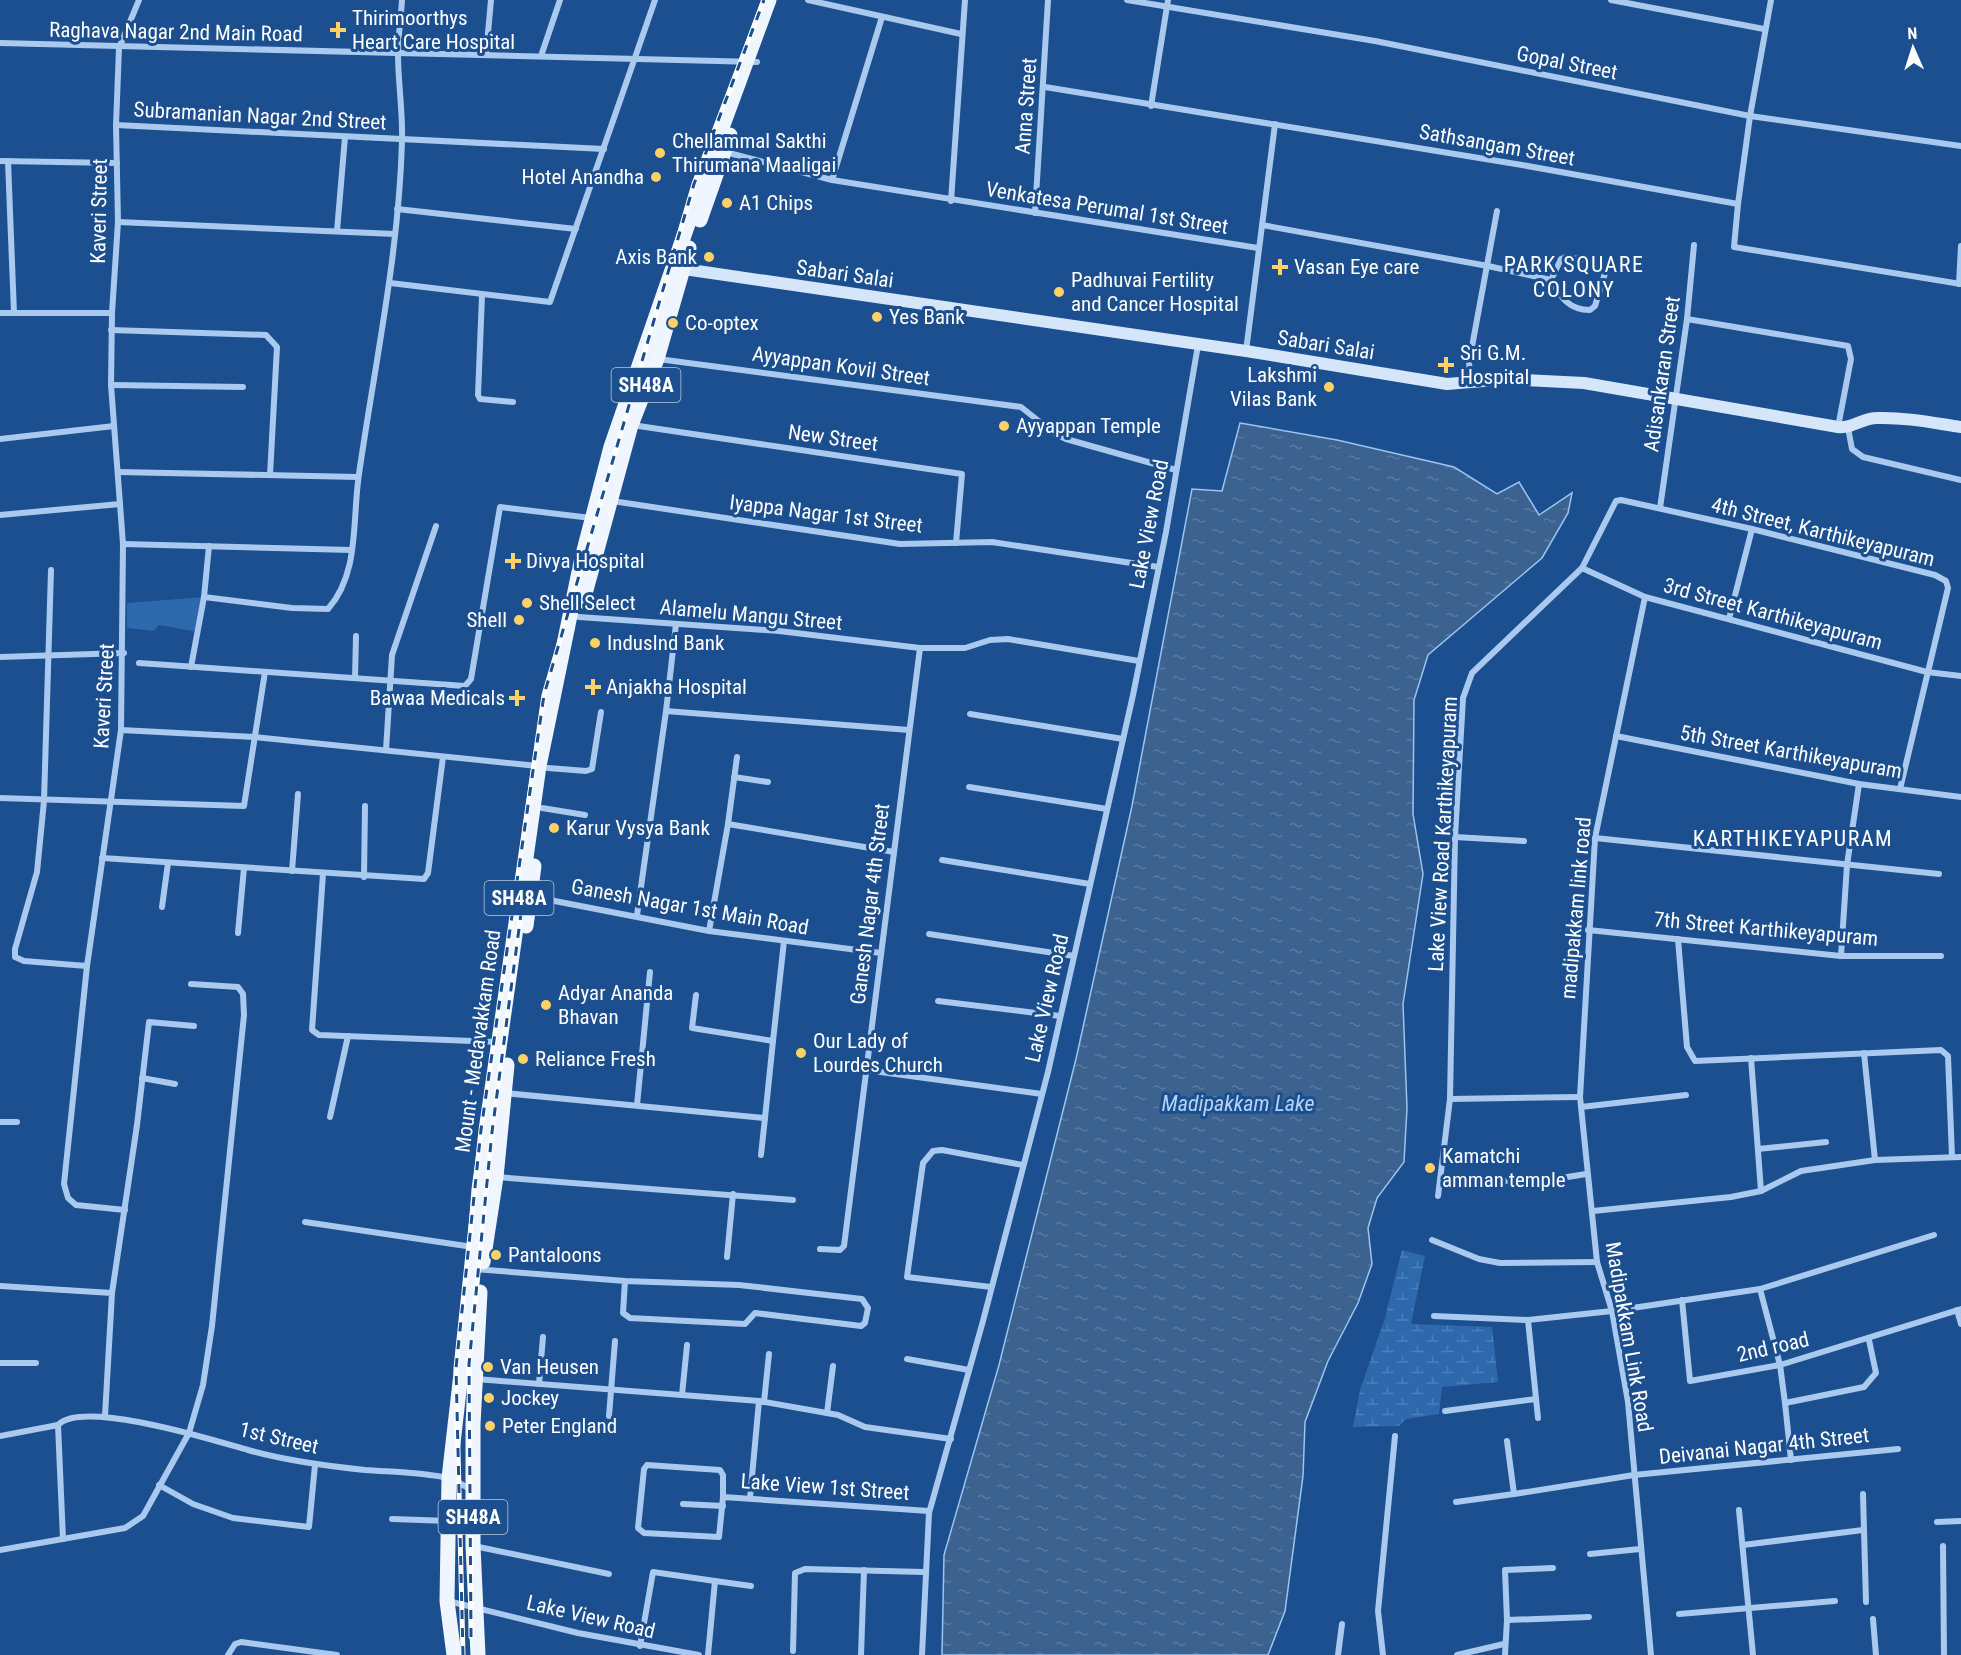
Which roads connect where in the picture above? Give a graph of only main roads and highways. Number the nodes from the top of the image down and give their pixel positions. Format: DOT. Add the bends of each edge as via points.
graph roads {
  1 [pos="769,0"];
  2 [pos="780,0"];
  3 [pos="752,62"];
  4 [pos="678,269"];
  5 [pos="1961,427"];
  6 [pos="603,499"];
  7 [pos="544,767"];
  8 [pos="524,896"];
  9 [pos="477,1269"];
  10 [pos="454,1655"];
  11 [pos="478,1655"];
  1 -- 3 [label="main road, Mount - Medavakkam Road / SH48A"];
  2 -- 3 [label="main road, Mount - Medavakkam Road / SH48A"];
  3 -- 4 [label="main road, Mount - Medavakkam Road / SH48A"];
  3 -- 4 [label="main road, Mount - Medavakkam Road / SH48A" via="724,151"];
  4 -- 5 [label="main road, Sabari Salai" via="1447,384 1507,379 1584,382 1843,428 1879,417"];
  4 -- 6 [label="main road, Mount - Medavakkam Road / SH48A" via="657,359"];
  4 -- 6 [label="main road, Mount - Medavakkam Road / SH48A" via="611,447"];
  6 -- 7 [label="main road, Mount - Medavakkam Road / SH48A"];
  6 -- 7 [label="main road, Mount - Medavakkam Road / SH48A" via="591,518"];
  7 -- 8 [label="main road, Mount - Medavakkam Road / SH48A"];
  7 -- 8 [label="main road, Mount - Medavakkam Road / SH48A" via="542,808"];
  8 -- 9 [label="main road, Mount - Medavakkam Road / SH48A" via="496,1177"];
  8 -- 9 [label="main road, Mount - Medavakkam Road / SH48A" via="479,1189"];
  9 -- 10 [label="main road, Mount - Medavakkam Road / SH48A" via="449,1478 447,1601"];
  9 -- 11 [label="main road, Mount - Medavakkam Road / SH48A" via="473,1546"];
}
